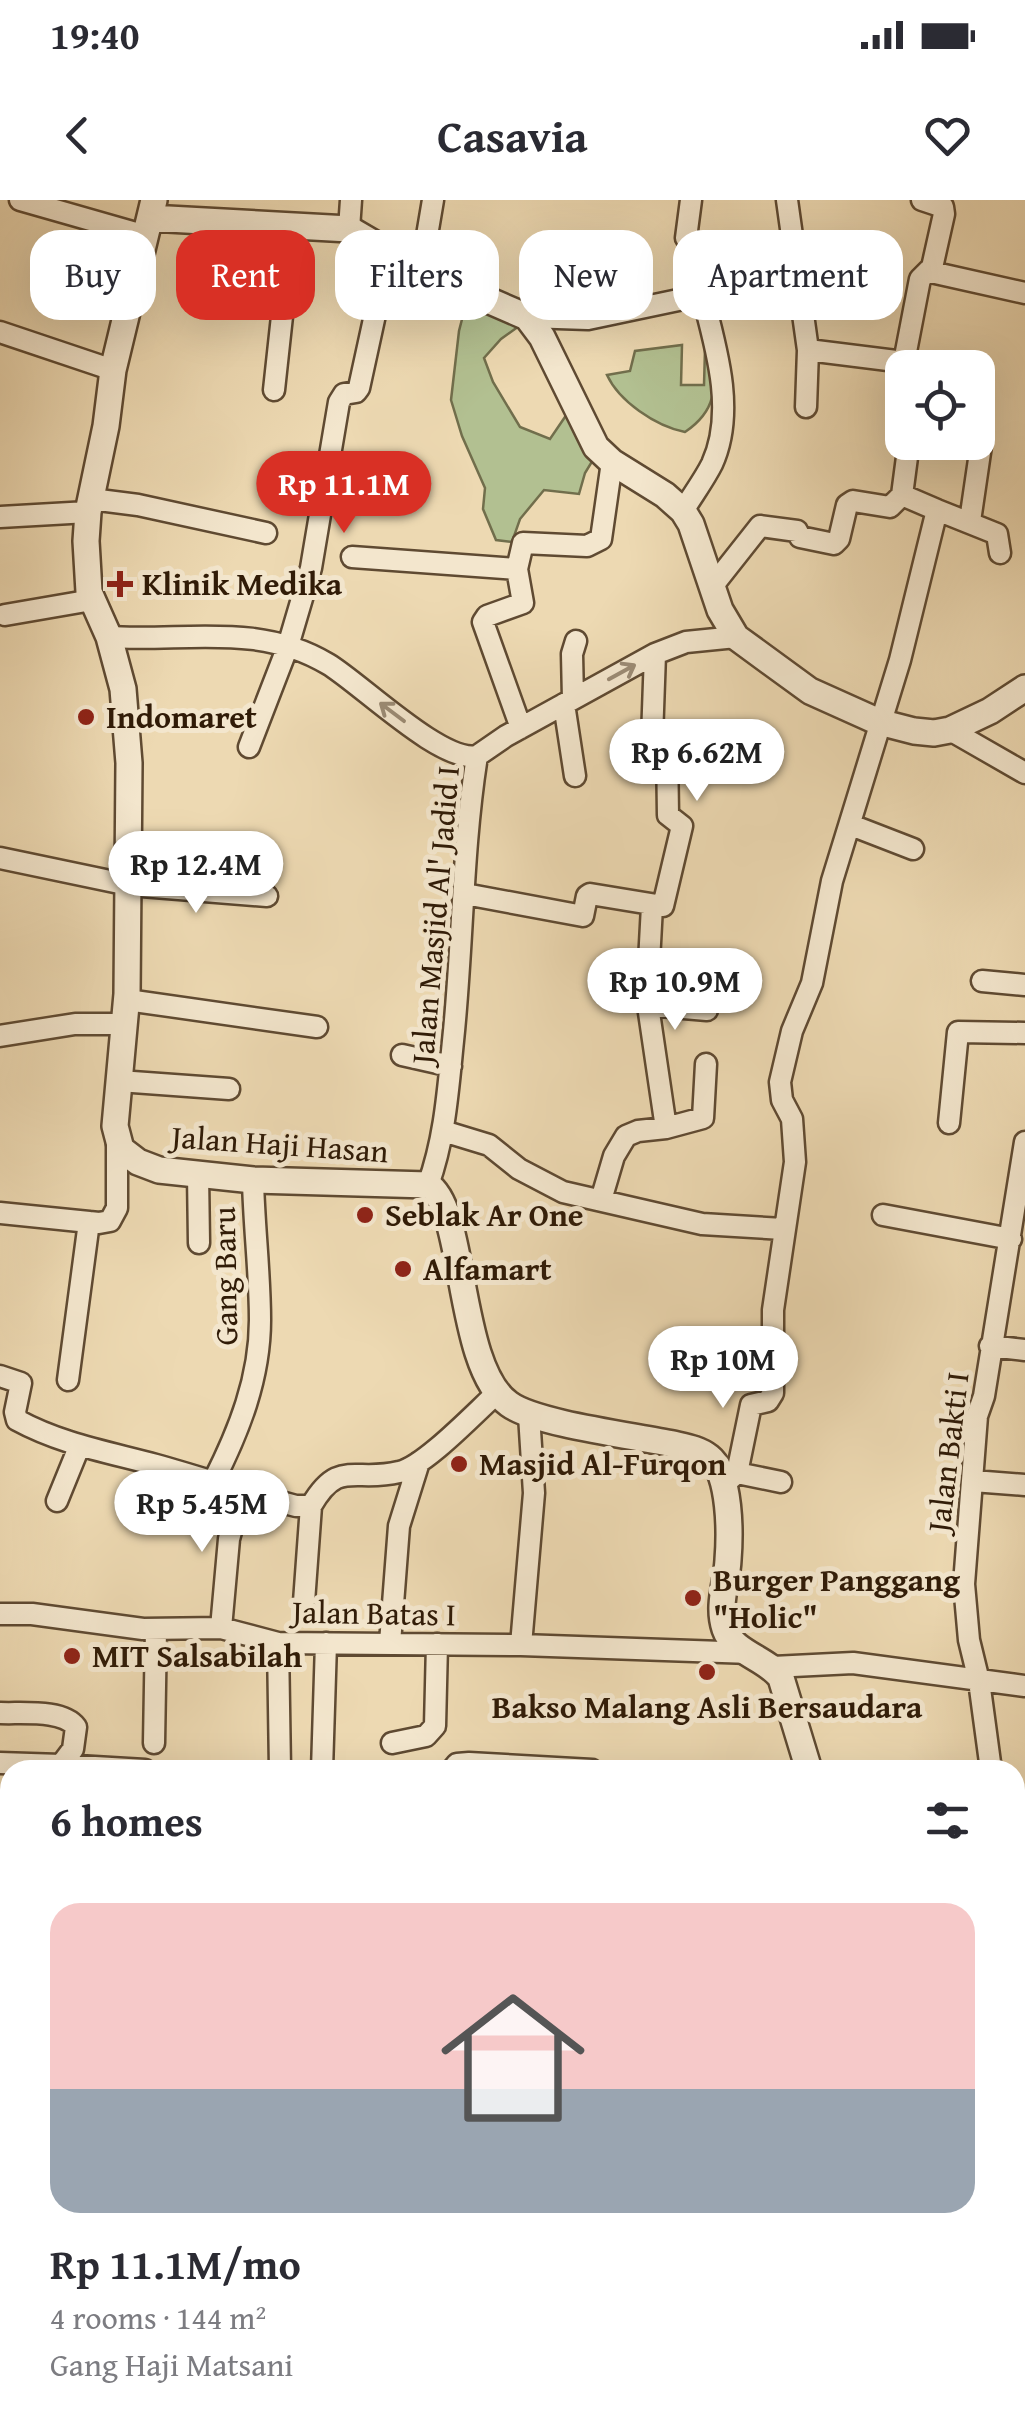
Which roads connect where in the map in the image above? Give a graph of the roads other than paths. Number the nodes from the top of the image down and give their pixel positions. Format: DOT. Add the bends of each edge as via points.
graph roads {
  1 [pos="20,200"];
  2 [pos="351,200"];
  3 [pos="432,200"];
  4 [pos="691,200"];
  5 [pos="788,200"];
  6 [pos="922,200"];
  7 [pos="149,218"];
  8 [pos="292,224"];
  9 [pos="349,230"];
  10 [pos="428,230"];
  11 [pos="687,230"];
  12 [pos="791,230"];
  13 [pos="930,270"];
  14 [pos="1025,292"];
  15 [pos="373,320"];
  16 [pos="530,320"];
  17 [pos="708,320"];
  18 [pos="803,320"];
  19 [pos="0,332"];
  20 [pos="808,350"];
  21 [pos="910,350"];
  22 [pos="885,362"];
  23 [pos="113,370"];
  24 [pos="274,390"];
  25 [pos="806,408"];
  26 [pos="907,460"];
  27 [pos="979,460"];
  28 [pos="612,462"];
  29 [pos="902,496"];
  30 [pos="89,505"];
  31 [pos="937,510"];
  32 [pos="682,511"];
  33 [pos="0,516"];
  34 [pos="970,521"];
  35 [pos="266,533"];
  36 [pos="1000,553"];
  37 [pos="352,557"];
  38 [pos="518,560"];
  39 [pos="711,588"];
  40 [pos="92,600"];
  41 [pos="4,615"];
  42 [pos="736,636"];
  43 [pos="108,638"];
  44 [pos="576,641"];
  45 [pos="288,646"];
  46 [pos="655,654"];
  47 [pos="1025,688"];
  48 [pos="568,702"];
  49 [pos="879,722"];
  50 [pos="521,728"];
  51 [pos="950,730"];
  52 [pos="249,747"];
  53 [pos="477,756"];
  54 [pos="1025,773"];
  55 [pos="575,776"];
  56 [pos="851,825"];
  57 [pos="913,850"];
  58 [pos="0,858"];
  59 [pos="129,885"];
  60 [pos="464,894"];
  61 [pos="267,896"];
  62 [pos="652,906"];
  63 [pos="982,981"];
  64 [pos="1025,985"];
  65 [pos="648,1005"];
  66 [pos="707,1010"];
  67 [pos="126,1012"];
  68 [pos="317,1026"];
  69 [pos="1025,1033"];
  70 [pos="0,1036"];
  71 [pos="402,1055"];
  72 [pos="706,1064"];
  73 [pos="451,1066"];
  74 [pos="119,1081"];
  75 [pos="229,1090"];
  76 [pos="949,1124"];
  77 [pos="666,1128"];
  78 [pos="443,1131"];
  79 [pos="118,1142"];
  80 [pos="1024,1156"];
  81 [pos="198,1174"];
  82 [pos="253,1180"];
  83 [pos="428,1184"];
  84 [pos="601,1200"];
  85 [pos="1020,1209"];
  86 [pos="0,1212"];
  87 [pos="883,1215"];
  88 [pos="88,1222"];
  89 [pos="783,1229"];
  90 [pos="1011,1240"];
  91 [pos="199,1243"];
  92 [pos="990,1346"];
  93 [pos="1025,1350"];
  94 [pos="0,1376"];
  95 [pos="68,1380"];
  96 [pos="497,1393"];
  97 [pos="529,1415"];
  98 [pos="79,1447"];
  99 [pos="419,1462"];
  100 [pos="731,1478"];
  101 [pos="973,1481"];
  102 [pos="213,1482"];
  103 [pos="780,1482"];
  104 [pos="1025,1485"];
  105 [pos="242,1492"];
  106 [pos="57,1501"];
  107 [pos="311,1506"];
  108 [pos="304,1602"];
  109 [pos="0,1614"];
  110 [pos="156,1628"];
  111 [pos="221,1628"];
  112 [pos="278,1643"];
  113 [pos="326,1643"];
  114 [pos="390,1643"];
  115 [pos="437,1644"];
  116 [pos="521,1645"];
  117 [pos="762,1660"];
  118 [pos="980,1682"];
  119 [pos="1025,1686"];
  120 [pos="0,1712"];
  121 [pos="154,1742"];
  122 [pos="392,1742"];
  123 [pos="65,1760"];
  124 [pos="280,1760"];
  125 [pos="322,1760"];
  126 [pos="806,1760"];
  127 [pos="991,1760"];
  1 -- 7 [label="street"];
  2 -- 9 [label="street"];
  3 -- 10 [label="street"];
  4 -- 11 [label="street"];
  5 -- 12 [label="street"];
  6 -- 13 [label="street" via="944,207"];
  7 -- 8 [label="street"];
  7 -- 23 [label="street"];
  8 -- 9 [label="street"];
  8 -- 24 [label="street"];
  13 -- 14 [label="street"];
  13 -- 21 [label="street" via="920,279"];
  15 -- 45 [label="street" via="358,388 339,402 319,532"];
  16 -- 28 [label="street" via="596,447"];
  17 -- 32 [label="street" via="723,429 712,464"];
  18 -- 20 [label="street"];
  19 -- 23 [label="street"];
  20 -- 22 [label="street"];
  20 -- 25 [label="street"];
  23 -- 30 [label="street"];
  26 -- 29 [label="street"];
  27 -- 34 [label="street"];
  28 -- 32 [label="street"];
  28 -- 38 [label="street" via="596,544 523,543"];
  29 -- 31 [label="street"];
  29 -- 39 [label="street" via="890,507 853,501 834,544 760,526"];
  30 -- 33 [label="street"];
  30 -- 35 [label="street" via="138,505"];
  30 -- 40 [label="street"];
  31 -- 34 [label="street"];
  31 -- 49 [label="street"];
  32 -- 39 [label="street"];
  34 -- 36 [label="street" via="998,534"];
  37 -- 38 [label="street"];
  38 -- 50 [label="street" via="523,603 483,622"];
  39 -- 42 [label="street"];
  40 -- 41 [label="street"];
  40 -- 43 [label="street"];
  42 -- 46 [label="street, Jalan Masjid Al' Jadid I"];
  42 -- 49 [label="street" via="810,691"];
  43 -- 45 [label="street" via="212,634"];
  43 -- 59 [label="street" via="125,708"];
  44 -- 48 [label="street"];
  45 -- 52 [label="street"];
  53 -- 45 [label="street, one-way" via="432,741 328,664"];
  48 -- 46 [label="street, Jalan Masjid Al' Jadid I, one-way"];
  46 -- 62 [label="street" via="652,738 666,744 668,815 682,827 664,904"];
  47 -- 51 [label="street"];
  48 -- 50 [label="street, Jalan Masjid Al' Jadid I"];
  48 -- 55 [label="street"];
  49 -- 51 [label="street" via="914,731"];
  49 -- 56 [label="street"];
  50 -- 53 [label="street, Jalan Masjid Al' Jadid I"];
  51 -- 54 [label="street"];
  53 -- 60 [label="street, Jalan Masjid Al' Jadid I"];
  56 -- 57 [label="street"];
  56 -- 89 [label="street" via="780,1082 795,1144"];
  58 -- 59 [label="street"];
  59 -- 61 [label="street"];
  59 -- 67 [label="street"];
  60 -- 62 [label="street" via="583,916 590,894"];
  60 -- 73 [label="street, Jalan Masjid Al' Jadid I"];
  62 -- 65 [label="street"];
  63 -- 64 [label="street"];
  65 -- 66 [label="street"];
  65 -- 77 [label="street"];
  67 -- 68 [label="street"];
  67 -- 70 [label="street"];
  67 -- 74 [label="street"];
  69 -- 76 [label="street" via="958,1032"];
  71 -- 73 [label="street"];
  72 -- 77 [label="street" via="703,1118"];
  73 -- 78 [label="street, Jalan Masjid Al' Jadid I"];
  74 -- 75 [label="street"];
  74 -- 79 [label="street"];
  77 -- 84 [label="street" via="626,1136"];
  78 -- 83 [label="street, Jalan Masjid Al' Jadid I"];
  78 -- 84 [label="street" via="489,1145 546,1185"];
  79 -- 81 [label="street, Jalan Haji Hasan" via="147,1166"];
  79 -- 88 [label="street" via="116,1214 105,1223"];
  80 -- 85 [label="street, Jalan Bakti I"];
  81 -- 82 [label="street, Jalan Haji Hasan"];
  81 -- 91 [label="street"];
  82 -- 83 [label="street, Jalan Haji Hasan"];
  82 -- 102 [label="street, Gang Baru" via="258,1356 245,1411"];
  83 -- 96 [label="street, Jalan Haji Hasan" via="445,1208 476,1344"];
  84 -- 89 [label="street" via="702,1224"];
  85 -- 90 [label="street, Jalan Bakti I"];
  86 -- 88 [label="street"];
  87 -- 90 [label="street"];
  88 -- 95 [label="street"];
  89 -- 100 [label="street" via="773,1310 773,1393 749,1410"];
  90 -- 92 [label="street, Jalan Bakti I"];
  92 -- 93 [label="street"];
  92 -- 101 [label="street, Jalan Bakti I"];
  94 -- 98 [label="street" via="22,1383 17,1420"];
  96 -- 97 [label="street"];
  96 -- 99 [label="street"];
  97 -- 100 [label="street" via="696,1450"];
  97 -- 116 [label="street" via="534,1493"];
  98 -- 102 [label="street"];
  98 -- 106 [label="street"];
  99 -- 107 [label="street" via="404,1472 334,1477"];
  99 -- 114 [label="street" via="399,1526"];
  100 -- 103 [label="street"];
  100 -- 117 [label="street" via="723,1620 732,1641"];
  101 -- 104 [label="street"];
  101 -- 118 [label="street, Jalan Bakti I" via="964,1584"];
  102 -- 105 [label="street"];
  105 -- 107 [label="street"];
  105 -- 111 [label="street"];
  107 -- 108 [label="street"];
  109 -- 110 [label="street, Jalan Batas I"];
  110 -- 111 [label="street, Jalan Batas I"];
  110 -- 121 [label="street"];
  111 -- 112 [label="street, Jalan Batas I"];
  112 -- 113 [label="street, Jalan Batas I"];
  112 -- 124 [label="street"];
  113 -- 114 [label="street, Jalan Batas I"];
  113 -- 125 [label="street"];
  114 -- 115 [label="street, Jalan Batas I"];
  115 -- 116 [label="street, Jalan Batas I"];
  115 -- 122 [label="street" via="435,1726 426,1736"];
  116 -- 117 [label="street, Jalan Batas I"];
  117 -- 118 [label="street, Jalan Batas I" via="853,1663"];
  117 -- 126 [label="street" via="786,1689"];
  118 -- 119 [label="street, Jalan Batas I"];
  118 -- 127 [label="street, Jalan Bakti I"];
  120 -- 123 [label="street" via="74,1722 73,1749"];
}
